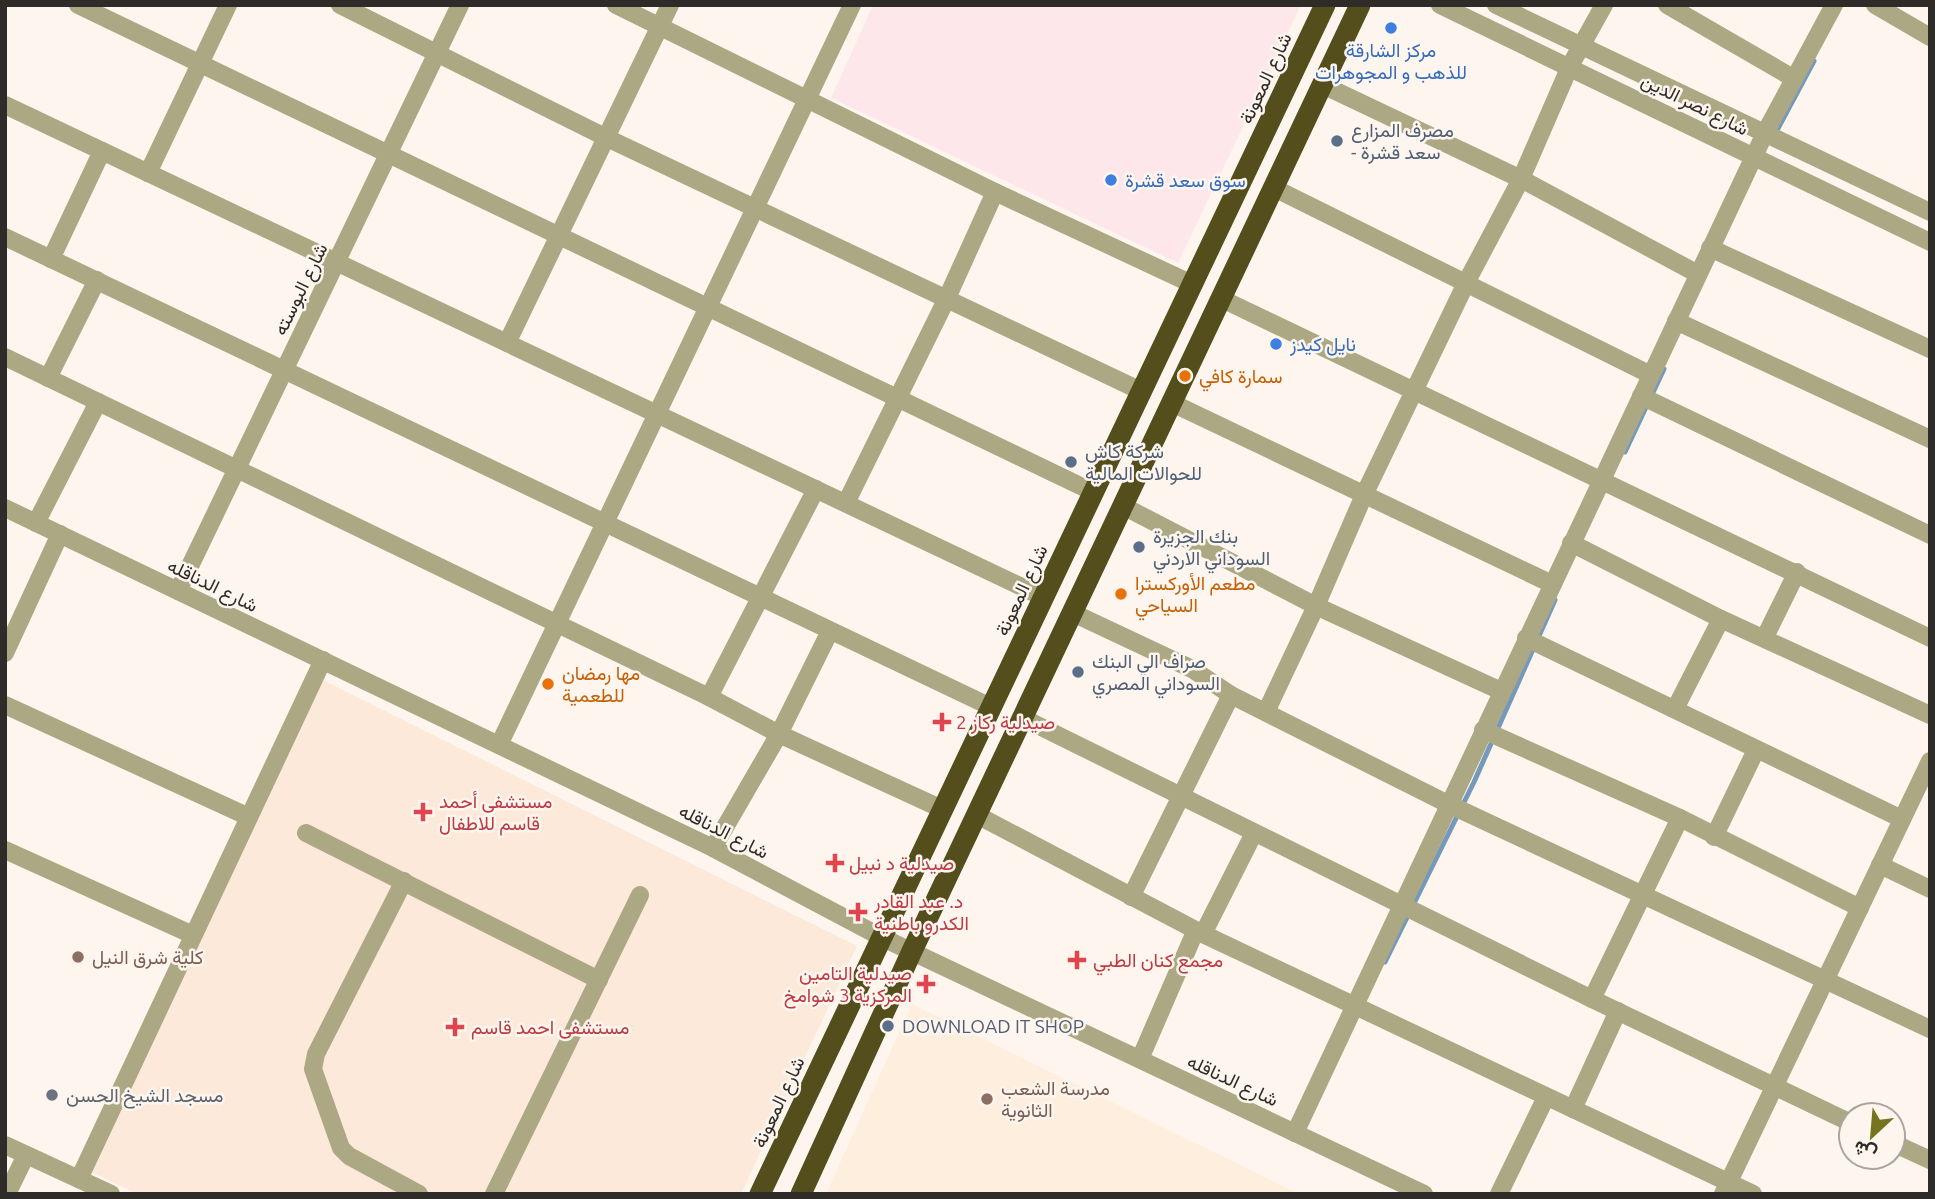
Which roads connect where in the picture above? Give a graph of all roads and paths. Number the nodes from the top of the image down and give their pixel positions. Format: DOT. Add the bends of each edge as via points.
graph roads {
  1 [pos="78,5"];
  2 [pos="228,5"];
  3 [pos="340,5"];
  4 [pos="460,5"];
  5 [pos="616,5"];
  6 [pos="670,5"];
  7 [pos="852,5"];
  8 [pos="1325,5"];
  9 [pos="1360,5"];
  10 [pos="1440,5"];
  11 [pos="1496,5"];
  12 [pos="1604,5"];
  13 [pos="1667,5"];
  14 [pos="1834,5"];
  15 [pos="1875,5"];
  16 [pos="660,26"];
  17 [pos="1930,37"];
  18 [pos="1583,46"];
  19 [pos="436,54"];
  20 [pos="200,64"];
  21 [pos="1570,66"];
  22 [pos="1793,78"];
  23 [pos="1323,85"];
  24 [pos="807,99"];
  25 [pos="5,105"];
  26 [pos="1765,133"];
  27 [pos="607,138"];
  28 [pos="102,151"];
  29 [pos="388,154"];
  30 [pos="1754,156"];
  31 [pos="148,173"];
  32 [pos="1521,179"];
  33 [pos="1274,188"];
  34 [pos="995,192"];
  35 [pos="755,208"];
  36 [pos="1930,212"];
  37 [pos="559,235"];
  38 [pos="5,237"];
  39 [pos="1930,242"];
  40 [pos="1710,248"];
  41 [pos="51,259"];
  42 [pos="336,262"];
  43 [pos="1698,274"];
  44 [pos="97,280"];
  45 [pos="1467,281"];
  46 [pos="1192,284"];
  47 [pos="947,298"];
  48 [pos="1222,299"];
  49 [pos="708,307"];
  50 [pos="1676,321"];
  51 [pos="507,343"];
  52 [pos="1930,349"];
  53 [pos="5,357"];
  54 [pos="284,370"];
  55 [pos="1651,374"];
  56 [pos="48,377"];
  57 [pos="1415,389"];
  58 [pos="1141,391"];
  59 [pos="1641,396"];
  60 [pos="896,399"];
  61 [pos="99,402"];
  62 [pos="1172,403"];
  63 [pos="657,414"];
  64 [pos="1930,439"];
  65 [pos="237,469"];
  66 [pos="1602,478"];
  67 [pos="816,489"];
  68 [pos="1093,492"];
  69 [pos="1364,495"];
  70 [pos="846,503"];
  71 [pos="1123,506"];
  72 [pos="5,508"];
  73 [pos="36,523"];
  74 [pos="605,523"];
  75 [pos="60,534"];
  76 [pos="1930,535"];
  77 [pos="1571,543"];
  78 [pos="1797,572"];
  79 [pos="1552,584"];
  80 [pos="178,591"];
  81 [pos="760,597"];
  82 [pos="1043,597"];
  83 [pos="1316,606"];
  84 [pos="1073,612"];
  85 [pos="1721,619"];
  86 [pos="556,625"];
  87 [pos="831,631"];
  88 [pos="1765,637"];
  89 [pos="1526,638"];
  90 [pos="1930,638"];
  91 [pos="5,653"];
  92 [pos="323,660"];
  93 [pos="1501,691"];
  94 [pos="1231,695"];
  95 [pos="709,697"];
  96 [pos="5,705"];
  97 [pos="991,707"];
  98 [pos="1675,709"];
  99 [pos="1266,712"];
  100 [pos="1930,715"];
  101 [pos="1023,718"];
  102 [pos="1483,730"];
  103 [pos="779,734"];
  104 [pos="499,745"];
  105 [pos="1755,750"];
  106 [pos="1930,761"];
  107 [pos="1182,797"];
  108 [pos="1448,804"];
  109 [pos="942,809"];
  110 [pos="977,815"];
  111 [pos="249,817"];
  112 [pos="1680,818"];
  113 [pos="1902,819"];
  114 [pos="306,833"];
  115 [pos="1254,833"];
  116 [pos="1714,837"];
  117 [pos="713,848"];
  118 [pos="5,850"];
  119 [pos="1880,865"];
  120 [pos="404,881"];
  121 [pos="1930,889"];
  122 [pos="640,895"];
  123 [pos="1642,895"];
  124 [pos="1130,897"];
  125 [pos="1401,904"];
  126 [pos="1860,908"];
  127 [pos="1203,934"];
  128 [pos="193,935"];
  129 [pos="881,937"];
  130 [pos="912,951"];
  131 [pos="599,981"];
  132 [pos="1825,981"];
  133 [pos="1592,999"];
  134 [pos="1356,1008"];
  135 [pos="1618,1012"];
  136 [pos="1930,1030"];
  137 [pos="1140,1059"];
  138 [pos="1774,1087"];
  139 [pos="1546,1097"];
  140 [pos="1573,1109"];
  141 [pos="1837,1116"];
  142 [pos="1295,1133"];
  143 [pos="5,1145"];
  144 [pos="1907,1149"];
  145 [pos="26,1155"];
  146 [pos="1930,1160"];
  147 [pos="79,1179"];
  148 [pos="1726,1188"];
  149 [pos="397,1189"];
  150 [pos="7,1194"];
  151 [pos="111,1194"];
  152 [pos="419,1194"];
  153 [pos="494,1194"];
  154 [pos="760,1194"];
  155 [pos="801,1194"];
  156 [pos="1424,1194"];
  157 [pos="1499,1194"];
  158 [pos="1753,1194"];
  1 -- 20 [label="street"];
  2 -- 20 [label="street"];
  3 -- 19 [label="street"];
  4 -- 19 [label="street, شارع البوسته"];
  5 -- 16 [label="street"];
  6 -- 16 [label="street"];
  7 -- 24 [label="street"];
  8 -- 46 [label="highway, شارع المعونة"];
  9 -- 23 [label="highway"];
  10 -- 21 [label="street, شارع نصر الدين"];
  11 -- 18 [label="street, شارع نصر الدين"];
  12 -- 18 [label="street"];
  13 -- 22 [label="street"];
  14 -- 22 [label="street"];
  15 -- 17 [label="street"];
  16 -- 24 [label="street"];
  16 -- 27 [label="street"];
  18 -- 21 [label="street"];
  18 -- 26 [label="street, شارع نصر الدين"];
  19 -- 27 [label="street"];
  19 -- 29 [label="street, شارع البوسته"];
  20 -- 29 [label="street"];
  20 -- 31 [label="street"];
  21 -- 30 [label="street, شارع نصر الدين"];
  21 -- 32 [label="street"];
  22 -- 26 [label="street"];
  23 -- 32 [label="street"];
  23 -- 33 [label="highway"];
  24 -- 34 [label="street"];
  24 -- 35 [label="street"];
  25 -- 28 [label="street"];
  26 -- 30 [label="street"];
  26 -- 36 [label="street, شارع نصر الدين"];
  27 -- 35 [label="street"];
  27 -- 37 [label="street"];
  28 -- 31 [label="street"];
  28 -- 41 [label="street"];
  29 -- 37 [label="street"];
  29 -- 42 [label="street, شارع البوسته"];
  30 -- 39 [label="street, شارع نصر الدين"];
  30 -- 40 [label="street"];
  31 -- 42 [label="street"];
  32 -- 43 [label="street"];
  32 -- 45 [label="street"];
  33 -- 45 [label="street"];
  33 -- 48 [label="highway"];
  34 -- 46 [label="street"];
  34 -- 47 [label="street"];
  35 -- 47 [label="street"];
  35 -- 49 [label="street"];
  37 -- 49 [label="street"];
  37 -- 51 [label="street"];
  38 -- 41 [label="street"];
  40 -- 43 [label="street"];
  40 -- 52 [label="street"];
  41 -- 44 [label="street"];
  42 -- 51 [label="street"];
  42 -- 54 [label="street, شارع البوسته"];
  43 -- 50 [label="street"];
  44 -- 54 [label="street"];
  44 -- 56 [label="street"];
  45 -- 55 [label="street"];
  45 -- 57 [label="street"];
  46 -- 58 [label="highway, شارع المعونة"];
  47 -- 58 [label="street"];
  47 -- 60 [label="street"];
  48 -- 57 [label="street"];
  48 -- 62 [label="highway"];
  49 -- 60 [label="street"];
  49 -- 63 [label="street"];
  50 -- 55 [label="street"];
  50 -- 64 [label="street"];
  51 -- 63 [label="street"];
  53 -- 56 [label="street"];
  54 -- 65 [label="street, شارع البوسته"];
  54 -- 74 [label="street"];
  55 -- 59 [label="street"];
  56 -- 61 [label="street"];
  57 -- 66 [label="street"];
  57 -- 69 [label="street"];
  58 -- 68 [label="highway, شارع المعونة"];
  59 -- 66 [label="street"];
  59 -- 76 [label="street"];
  60 -- 68 [label="street"];
  60 -- 70 [label="street"];
  61 -- 65 [label="street"];
  61 -- 73 [label="street"];
  62 -- 69 [label="street"];
  62 -- 71 [label="highway"];
  63 -- 67 [label="street"];
  63 -- 74 [label="street"];
  65 -- 80 [label="street, شارع البوسته"];
  65 -- 86 [label="street"];
  66 -- 77 [label="street"];
  66 -- 78 [label="street"];
  67 -- 70 [label="street"];
  67 -- 81 [label="street"];
  68 -- 82 [label="highway, شارع المعونة"];
  69 -- 79 [label="street"];
  69 -- 83 [label="street"];
  70 -- 82 [label="street"];
  71 -- 83 [label="street"];
  71 -- 84 [label="highway"];
  72 -- 73 [label="street, شارع الدناقله"];
  73 -- 75 [label="street, شارع الدناقله"];
  74 -- 81 [label="street"];
  74 -- 86 [label="street"];
  75 -- 80 [label="street, شارع الدناقله"];
  75 -- 91 [label="street"];
  77 -- 79 [label="street"];
  77 -- 85 [label="street"];
  78 -- 88 [label="street"];
  78 -- 90 [label="street"];
  79 -- 89 [label="street"];
  80 -- 92 [label="street, شارع الدناقله"];
  81 -- 87 [label="street"];
  81 -- 95 [label="street"];
  82 -- 97 [label="highway, شارع المعونة"];
  83 -- 93 [label="street"];
  83 -- 99 [label="street"];
  84 -- 94 [label="street" via="1192,669"];
  84 -- 101 [label="highway"];
  85 -- 88 [label="street"];
  85 -- 98 [label="street"];
  86 -- 95 [label="street"];
  86 -- 104 [label="street"];
  87 -- 97 [label="street"];
  87 -- 103 [label="street"];
  88 -- 100 [label="street"];
  89 -- 93 [label="street"];
  89 -- 98 [label="street"];
  92 -- 104 [label="street, شارع الدناقله"];
  92 -- 111 [label="street"];
  93 -- 102 [label="street"];
  94 -- 99 [label="street"];
  94 -- 107 [label="street"];
  95 -- 103 [label="street"];
  96 -- 111 [label="street"];
  97 -- 109 [label="highway, شارع المعونة"];
  98 -- 105 [label="street"];
  99 -- 108 [label="street"];
  101 -- 107 [label="street"];
  101 -- 110 [label="highway"];
  102 -- 108 [label="street"];
  102 -- 112 [label="street"];
  103 -- 109 [label="street"];
  103 -- 117 [label="street"];
  104 -- 117 [label="street, شارع الدناقله"];
  105 -- 113 [label="street"];
  105 -- 116 [label="street"];
  106 -- 113 [label="street"];
  107 -- 115 [label="street"];
  107 -- 124 [label="street"];
  108 -- 123 [label="street"];
  108 -- 125 [label="street"];
  109 -- 129 [label="highway, شارع المعونة"];
  110 -- 124 [label="street"];
  110 -- 130 [label="highway"];
  111 -- 128 [label="street"];
  112 -- 116 [label="street"];
  112 -- 123 [label="street"];
  113 -- 119 [label="street"];
  114 -- 120 [label="street"];
  115 -- 125 [label="street"];
  115 -- 127 [label="street"];
  116 -- 126 [label="street"];
  117 -- 129 [label="street, شارع الدناقله"];
  118 -- 128 [label="street"];
  119 -- 121 [label="street"];
  119 -- 126 [label="street"];
  120 -- 131 [label="street"];
  120 -- 149 [label="street" via="316,1054 313,1069 341,1148"];
  122 -- 131 [label="street"];
  123 -- 132 [label="street"];
  123 -- 133 [label="street"];
  124 -- 127 [label="street"];
  125 -- 133 [label="street"];
  125 -- 134 [label="street"];
  126 -- 132 [label="street"];
  127 -- 134 [label="street"];
  127 -- 137 [label="street" via="1195,932"];
  128 -- 147 [label="street"];
  129 -- 130 [label="street, شارع الدناقله"];
  129 -- 154 [label="highway, شارع المعونة"];
  130 -- 137 [label="street, شارع الدناقله"];
  130 -- 155 [label="highway"];
  131 -- 153 [label="street"];
  132 -- 136 [label="street"];
  132 -- 138 [label="street"];
  133 -- 135 [label="street"];
  134 -- 139 [label="street"];
  134 -- 142 [label="street"];
  135 -- 138 [label="street"];
  135 -- 140 [label="street"];
  137 -- 142 [label="street, شارع الدناقله"];
  138 -- 141 [label="street"];
  138 -- 148 [label="street"];
  139 -- 140 [label="street"];
  139 -- 157 [label="street"];
  140 -- 148 [label="street"];
  142 -- 156 [label="street, شارع الدناقله"];
  143 -- 145 [label="street"];
  144 -- 146 [label="street"];
  145 -- 147 [label="street"];
  145 -- 150 [label="street"];
  147 -- 151 [label="street"];
  148 -- 158 [label="street"];
  149 -- 152 [label="street"];
}
